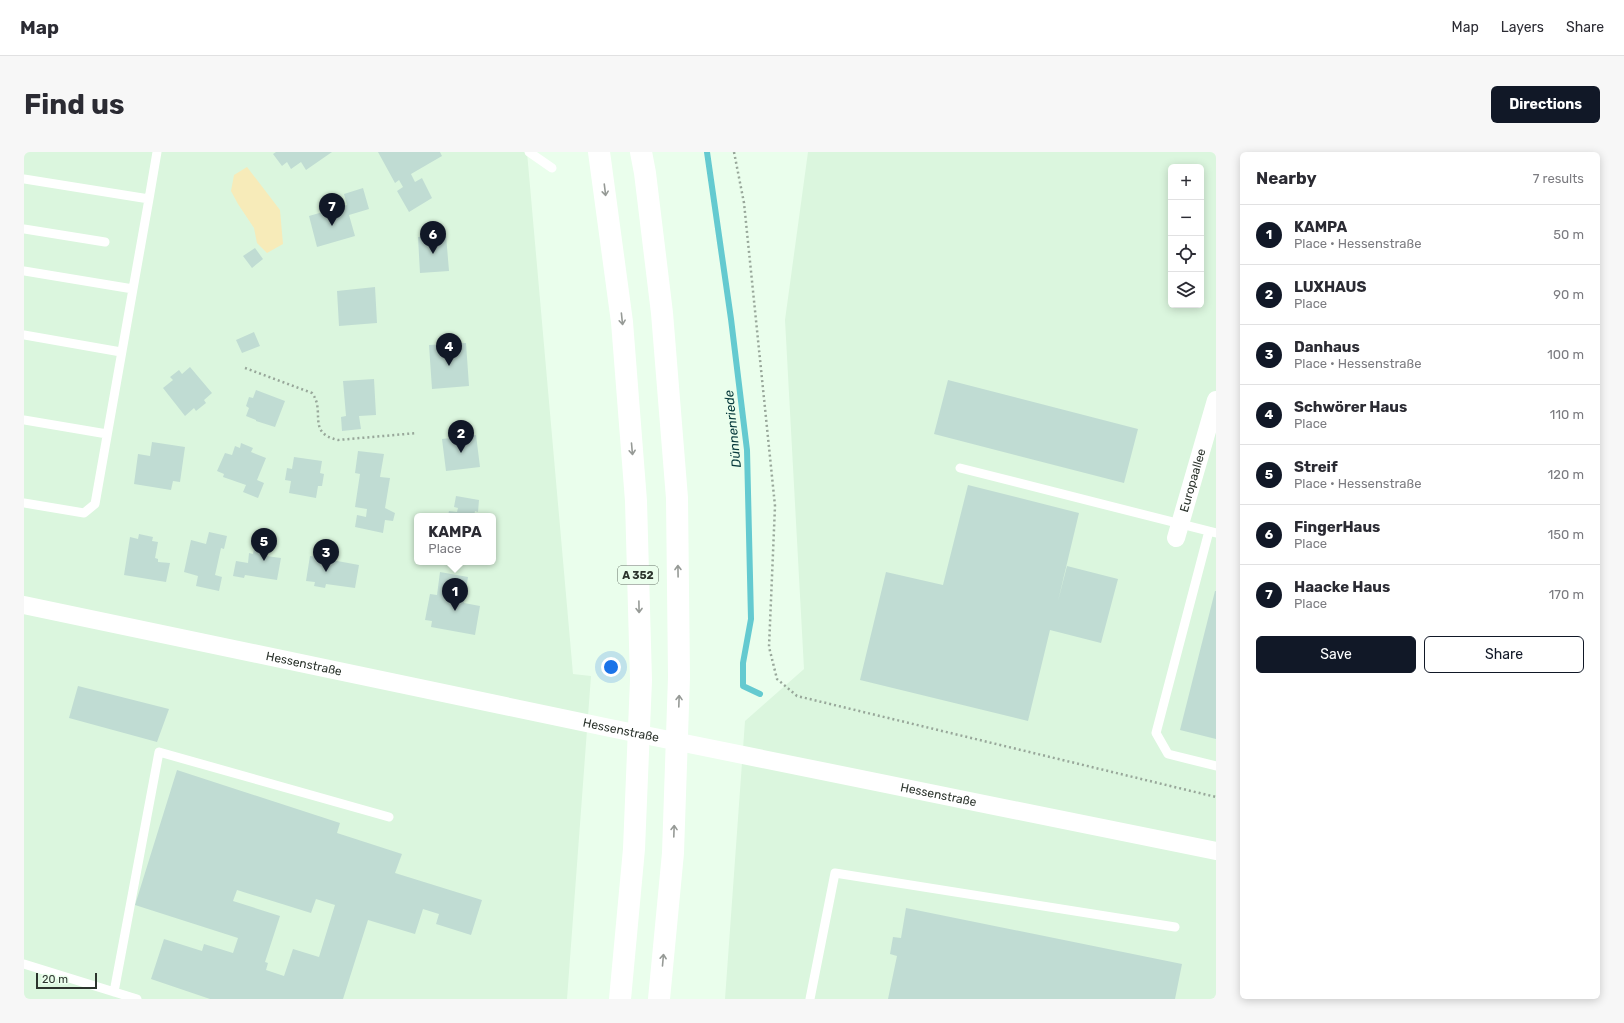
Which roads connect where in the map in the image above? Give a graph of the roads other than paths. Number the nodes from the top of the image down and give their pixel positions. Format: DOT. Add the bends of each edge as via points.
graph roads {
  1 [pos="157,152"];
  2 [pos="529,152"];
  3 [pos="599,152"];
  4 [pos="641,152"];
  5 [pos="552,168"];
  6 [pos="24,178"];
  7 [pos="149,199"];
  8 [pos="24,229"];
  9 [pos="105,242"];
  10 [pos="24,271"];
  11 [pos="133,289"];
  12 [pos="24,335"];
  13 [pos="121,352"];
  14 [pos="1216,400"];
  15 [pos="24,420"];
  16 [pos="107,434"];
  17 [pos="960,468"];
  18 [pos="24,503"];
  19 [pos="1178,531"];
  20 [pos="1212,532"];
  21 [pos="25,605"];
  22 [pos="1216,766"];
  23 [pos="389,817"];
  24 [pos="1216,851"];
  25 [pos="1175,927"];
  26 [pos="24,964"];
  27 [pos="114,992"];
  28 [pos="137,999"];
  29 [pos="620,999"];
  30 [pos="659,999"];
  31 [pos="810,999"];
  1 -- 7 [label="lane"];
  2 -- 5 [label="lane"];
  3 -- 29 [label="highway, A 352, one-way" via="622,322 636,501 641,680 634,849"];
  30 -- 4 [label="highway, one-way" via="673,853 679,692 677,506 662,314"];
  6 -- 7 [label="lane"];
  7 -- 11 [label="lane"];
  8 -- 9 [label="lane"];
  10 -- 11 [label="lane"];
  11 -- 13 [label="lane"];
  12 -- 13 [label="lane"];
  13 -- 16 [label="lane"];
  14 -- 19 [label="street, Europaallee"];
  15 -- 16 [label="lane"];
  16 -- 18 [label="lane" via="95,504 84,513"];
  17 -- 19 [label="lane"];
  19 -- 20 [label="lane"];
  20 -- 22 [label="lane" via="1156,733 1168,754"];
  21 -- 24 [label="street, Hessenstraße" via="610,728"];
  23 -- 27 [label="lane" via="159,752"];
  25 -- 31 [label="lane" via="835,873"];
  26 -- 27 [label="lane"];
  27 -- 28 [label="lane"];
}
